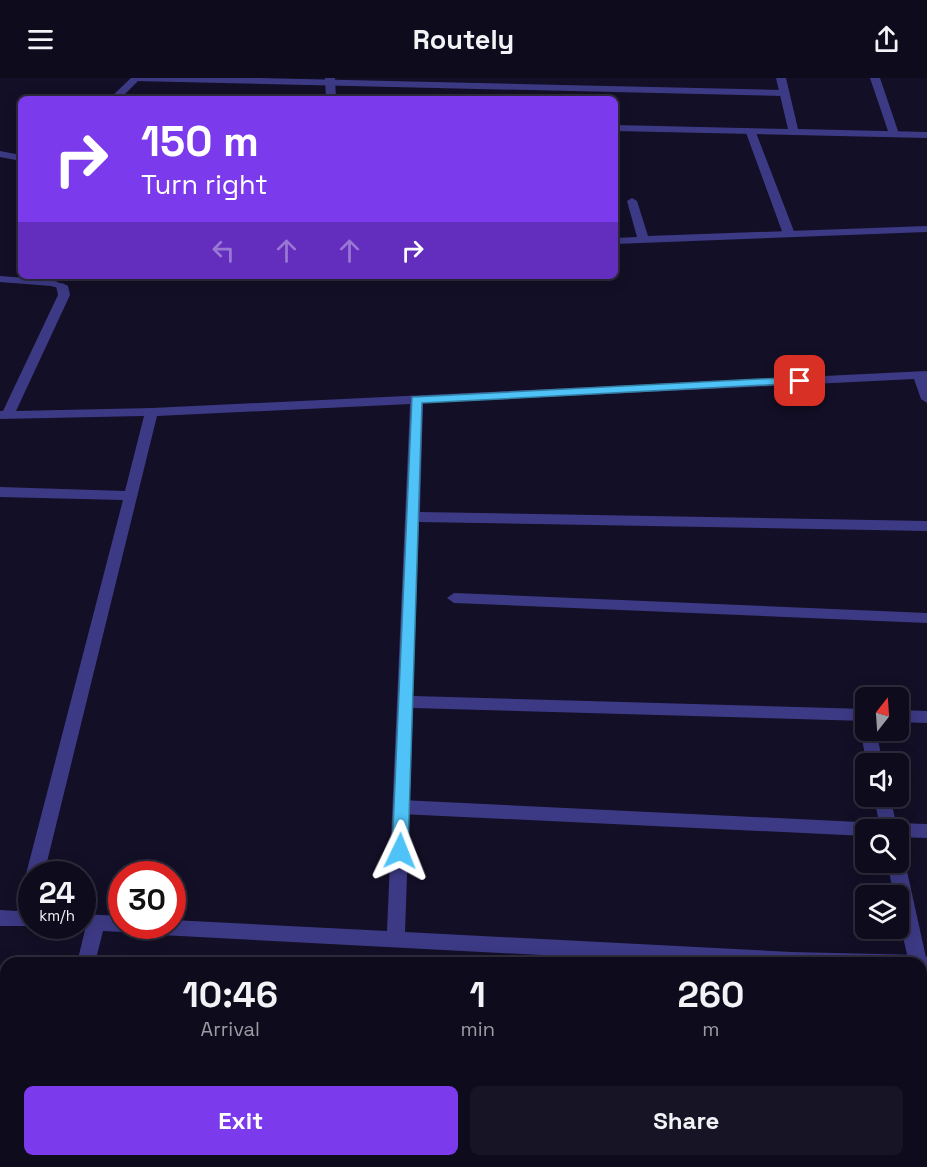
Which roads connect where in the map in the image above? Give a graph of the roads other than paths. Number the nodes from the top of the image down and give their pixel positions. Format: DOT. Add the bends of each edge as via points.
graph roads {
  1 [pos="136,78"];
  2 [pos="781,78"];
  3 [pos="875,78"];
  4 [pos="331,81"];
  5 [pos="784,93"];
  6 [pos="117,96"];
  7 [pos="618,128"];
  8 [pos="750,130"];
  9 [pos="794,132"];
  10 [pos="894,134"];
  11 [pos="927,135"];
  12 [pos="0,154"];
  13 [pos="18,157"];
  14 [pos="632,201"];
  15 [pos="927,229"];
  16 [pos="789,234"];
  17 [pos="644,240"];
  18 [pos="618,241"];
  19 [pos="0,279"];
  20 [pos="923,375"];
  21 [pos="417,399"];
  22 [pos="927,399"];
  23 [pos="152,412"];
  24 [pos="4,415"];
  25 [pos="0,492"];
  26 [pos="130,496"];
  27 [pos="412,517"];
  28 [pos="927,526"];
  29 [pos="454,598"];
  30 [pos="927,618"];
  31 [pos="405,702"];
  32 [pos="855,716"];
  33 [pos="909,716"];
  34 [pos="927,717"];
  35 [pos="401,807"];
  36 [pos="855,829"];
  37 [pos="909,830"];
  38 [pos="927,831"];
  39 [pos="38,861"];
  40 [pos="899,873"];
  41 [pos="0,918"];
  42 [pos="18,919"];
  43 [pos="186,928"];
  44 [pos="88,939"];
  45 [pos="396,939"];
  46 [pos="86,957"];
  47 [pos="706,957"];
  48 [pos="919,957"];
  1 -- 4 [label="street"];
  1 -- 6 [label="street"];
  2 -- 5 [label="street"];
  3 -- 10 [label="street"];
  4 -- 5 [label="street"];
  5 -- 9 [label="street"];
  7 -- 8 [label="street"];
  8 -- 9 [label="street"];
  8 -- 16 [label="street"];
  9 -- 10 [label="street"];
  10 -- 11 [label="street"];
  12 -- 13 [label="street"];
  14 -- 17 [label="street"];
  15 -- 16 [label="street"];
  16 -- 17 [label="street"];
  17 -- 18 [label="street"];
  19 -- 24 [label="street" via="52,283 62,286 64,295"];
  20 -- 21 [label="street"];
  20 -- 22 [label="street"];
  21 -- 23 [label="street"];
  21 -- 27 [label="street"];
  23 -- 24 [label="street"];
  23 -- 26 [label="street"];
  25 -- 26 [label="street"];
  26 -- 39 [label="street"];
  27 -- 28 [label="street"];
  27 -- 31 [label="street"];
  29 -- 30 [label="street"];
  31 -- 32 [label="street"];
  31 -- 35 [label="street"];
  33 -- 34 [label="street"];
  35 -- 36 [label="street"];
  35 -- 45 [label="street"];
  37 -- 38 [label="street"];
  40 -- 48 [label="street"];
  41 -- 42 [label="street"];
  43 -- 45 [label="street"];
  44 -- 46 [label="street"];
  45 -- 47 [label="street"];
}
